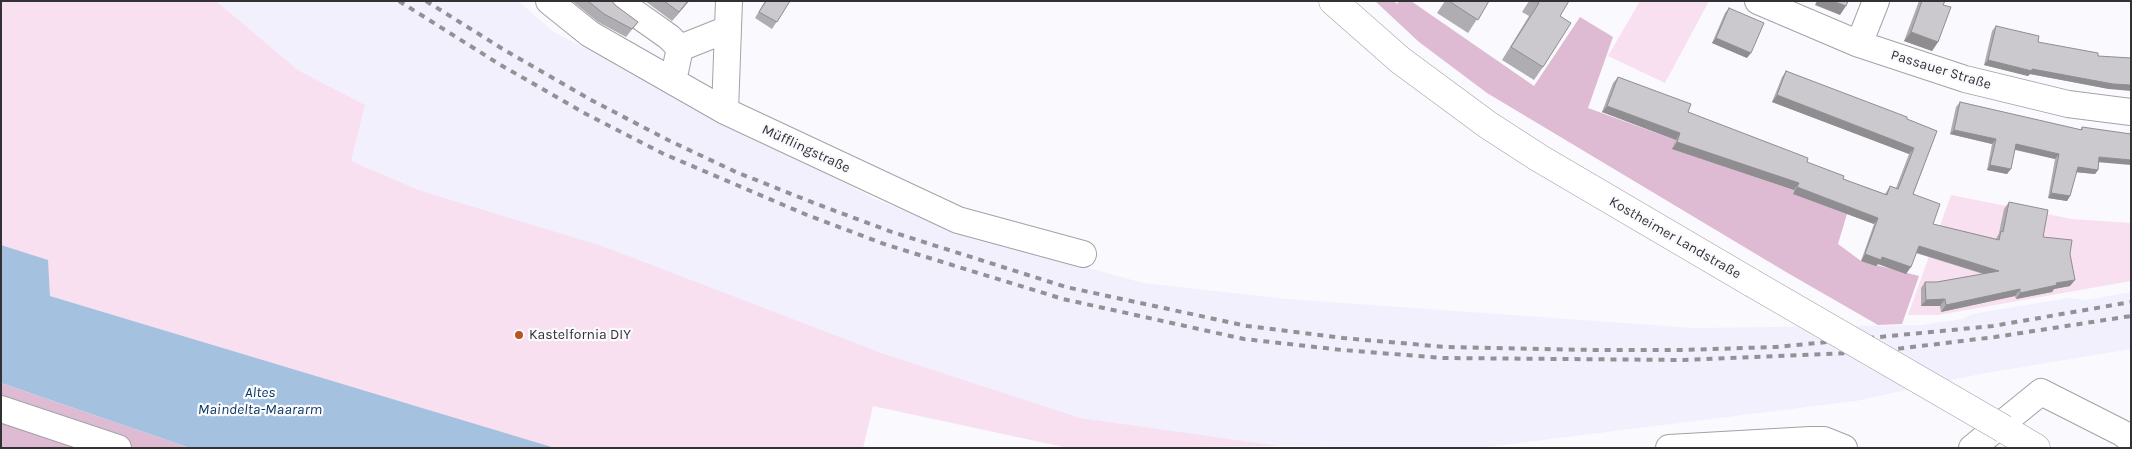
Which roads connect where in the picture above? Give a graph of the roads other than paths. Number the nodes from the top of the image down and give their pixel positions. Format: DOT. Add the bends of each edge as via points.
graph roads {
  1 [pos="549,1"];
  2 [pos="618,1"];
  3 [pos="728,1"];
  4 [pos="1333,1"];
  5 [pos="1758,1"];
  6 [pos="1876,1"];
  7 [pos="728,29"];
  8 [pos="1859,44"];
  9 [pos="680,48"];
  10 [pos="673,81"];
  11 [pos="726,111"];
  12 [pos="2131,112"];
  13 [pos="1083,254"];
  14 [pos="1,408"];
  15 [pos="2131,440"];
  16 [pos="118,448"];
  17 [pos="1669,448"];
  18 [pos="1844,448"];
  19 [pos="1972,448"];
  20 [pos="2036,448"];
  1 -- 10 [label="street, Müfflingstraße" via="590,34"];
  2 -- 9 [label="street"];
  3 -- 7 [label="street"];
  4 -- 20 [label="main road, Kostheimer Landstraße, bridge" via="1400,60 1539,158"];
  5 -- 8 [label="street, Passauer Straße"];
  6 -- 8 [label="street"];
  7 -- 9 [label="street"];
  7 -- 11 [label="street"];
  8 -- 12 [label="street, Passauer Straße" via="1965,79 2068,104"];
  9 -- 10 [label="street"];
  10 -- 11 [label="street, Müfflingstraße"];
  11 -- 13 [label="street, Müfflingstraße" via="958,220"];
  14 -- 16 [label="street"];
  15 -- 19 [label="street" via="2041,392"];
  17 -- 18 [label="street" via="1824,440"];
}
